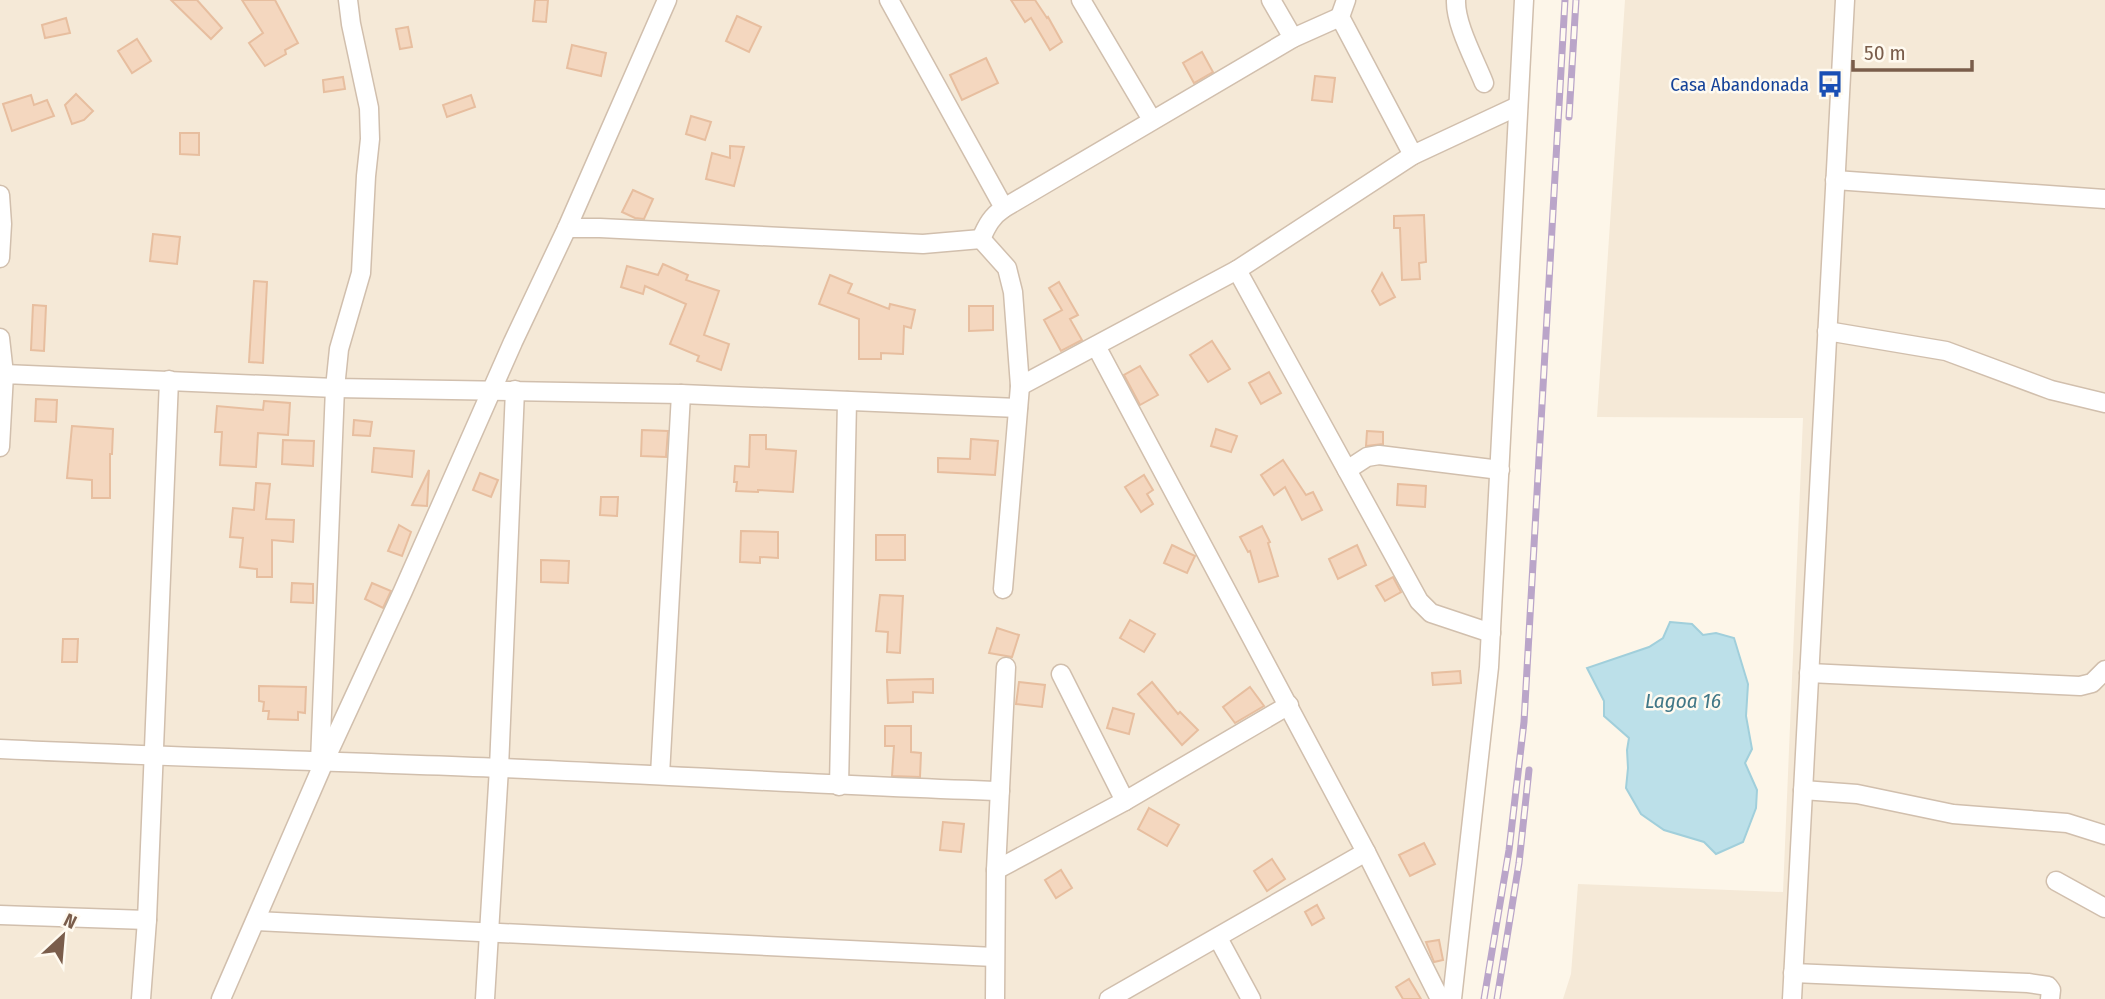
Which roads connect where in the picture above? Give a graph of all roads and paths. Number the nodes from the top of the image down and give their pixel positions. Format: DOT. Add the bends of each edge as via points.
graph roads {
  1 [pos="348,0"];
  2 [pos="889,0"];
  3 [pos="1080,0"];
  4 [pos="1271,0"];
  5 [pos="1456,0"];
  6 [pos="1524,0"];
  7 [pos="1845,0"];
  8 [pos="662,3"];
  9 [pos="1343,8"];
  10 [pos="1293,38"];
  11 [pos="1484,83"];
  12 [pos="1518,106"];
  13 [pos="1152,120"];
  14 [pos="1413,155"];
  15 [pos="1835,180"];
  16 [pos="0,195"];
  17 [pos="2105,198"];
  18 [pos="578,203"];
  19 [pos="1004,208"];
  20 [pos="567,228"];
  21 [pos="597,228"];
  22 [pos="981,239"];
  23 [pos="0,258"];
  24 [pos="1237,270"];
  25 [pos="1827,331"];
  26 [pos="0,338"];
  27 [pos="1096,346"];
  28 [pos="4,374"];
  29 [pos="169,380"];
  30 [pos="1020,386"];
  31 [pos="335,388"];
  32 [pos="493,390"];
  33 [pos="516,390"];
  34 [pos="681,394"];
  35 [pos="847,401"];
  36 [pos="2105,403"];
  37 [pos="1018,408"];
  38 [pos="0,447"];
  39 [pos="1347,470"];
  40 [pos="1500,470"];
  41 [pos="1003,589"];
  42 [pos="1491,633"];
  43 [pos="1006,667"];
  44 [pos="2105,670"];
  45 [pos="1809,673"];
  46 [pos="1061,674"];
  47 [pos="1289,705"];
  48 [pos="0,749"];
  49 [pos="153,757"];
  50 [pos="322,762"];
  51 [pos="499,768"];
  52 [pos="660,775"];
  53 [pos="839,786"];
  54 [pos="1803,790"];
  55 [pos="1000,791"];
  56 [pos="1125,802"];
  57 [pos="2105,835"];
  58 [pos="1366,852"];
  59 [pos="996,870"];
  60 [pos="2056,881"];
  61 [pos="2105,908"];
  62 [pos="0,915"];
  63 [pos="147,920"];
  64 [pos="256,922"];
  65 [pos="488,934"];
  66 [pos="1218,938"];
  67 [pos="994,957"];
  68 [pos="1793,973"];
  69 [pos="1440,998"];
  70 [pos="141,999"];
  71 [pos="221,999"];
  72 [pos="485,999"];
  73 [pos="995,999"];
  74 [pos="1109,999"];
  75 [pos="1251,999"];
  76 [pos="1792,999"];
  77 [pos="2050,999"];
  1 -- 31 [label="street" via="369,108 370,139 361,273 339,349"];
  2 -- 19 [label="street"];
  3 -- 13 [label="street"];
  4 -- 10 [label="street"];
  5 -- 11 [label="street" via="1461,26"];
  6 -- 12 [label="street"];
  7 -- 15 [label="street"];
  8 -- 18 [label="street"];
  9 -- 10 [label="street"];
  9 -- 14 [label="street"];
  10 -- 13 [label="street"];
  12 -- 14 [label="street"];
  12 -- 40 [label="street"];
  13 -- 19 [label="street"];
  14 -- 24 [label="street"];
  15 -- 17 [label="street"];
  15 -- 25 [label="street"];
  16 -- 23 [label="street"];
  18 -- 20 [label="street"];
  18 -- 21 [label="street"];
  19 -- 22 [label="street" via="988,222"];
  20 -- 21 [label="street"];
  20 -- 32 [label="street"];
  21 -- 22 [label="street" via="923,244"];
  22 -- 30 [label="street" via="1007,268"];
  24 -- 27 [label="street"];
  24 -- 39 [label="street"];
  25 -- 36 [label="street" via="1946,351 2050,390"];
  25 -- 45 [label="street"];
  26 -- 28 [label="street"];
  27 -- 30 [label="street"];
  27 -- 47 [label="street"];
  28 -- 29 [label="street"];
  28 -- 38 [label="street"];
  29 -- 31 [label="street"];
  29 -- 49 [label="street"];
  30 -- 37 [label="street"];
  31 -- 32 [label="street"];
  31 -- 50 [label="street"];
  32 -- 33 [label="street"];
  32 -- 50 [label="street"];
  33 -- 34 [label="street"];
  33 -- 51 [label="street"];
  34 -- 35 [label="street"];
  34 -- 52 [label="street"];
  35 -- 37 [label="street"];
  35 -- 53 [label="street"];
  37 -- 41 [label="street"];
  39 -- 40 [label="street" via="1379,455"];
  39 -- 42 [label="street" via="1419,601 1431,614"];
  40 -- 42 [label="street"];
  42 -- 69 [label="street" via="1474,808"];
  43 -- 55 [label="street"];
  44 -- 45 [label="street" via="2080,686"];
  45 -- 54 [label="street"];
  46 -- 56 [label="street"];
  47 -- 56 [label="street"];
  47 -- 58 [label="street"];
  48 -- 49 [label="street"];
  49 -- 50 [label="street"];
  49 -- 63 [label="street"];
  50 -- 51 [label="street"];
  50 -- 64 [label="street"];
  51 -- 52 [label="street"];
  51 -- 65 [label="street"];
  52 -- 53 [label="street"];
  53 -- 55 [label="street"];
  54 -- 57 [label="street" via="1857,794 1953,814 2067,823"];
  54 -- 68 [label="street"];
  55 -- 59 [label="street"];
  56 -- 59 [label="street"];
  58 -- 66 [label="street"];
  58 -- 69 [label="street"];
  59 -- 67 [label="street"];
  60 -- 61 [label="street"];
  62 -- 63 [label="street"];
  63 -- 70 [label="street"];
  64 -- 65 [label="street"];
  64 -- 71 [label="street"];
  65 -- 67 [label="street"];
  65 -- 72 [label="street"];
  66 -- 74 [label="street"];
  66 -- 75 [label="street"];
  67 -- 73 [label="street"];
  68 -- 76 [label="street"];
  68 -- 77 [label="street" via="2028,983 2048,986"];
}
